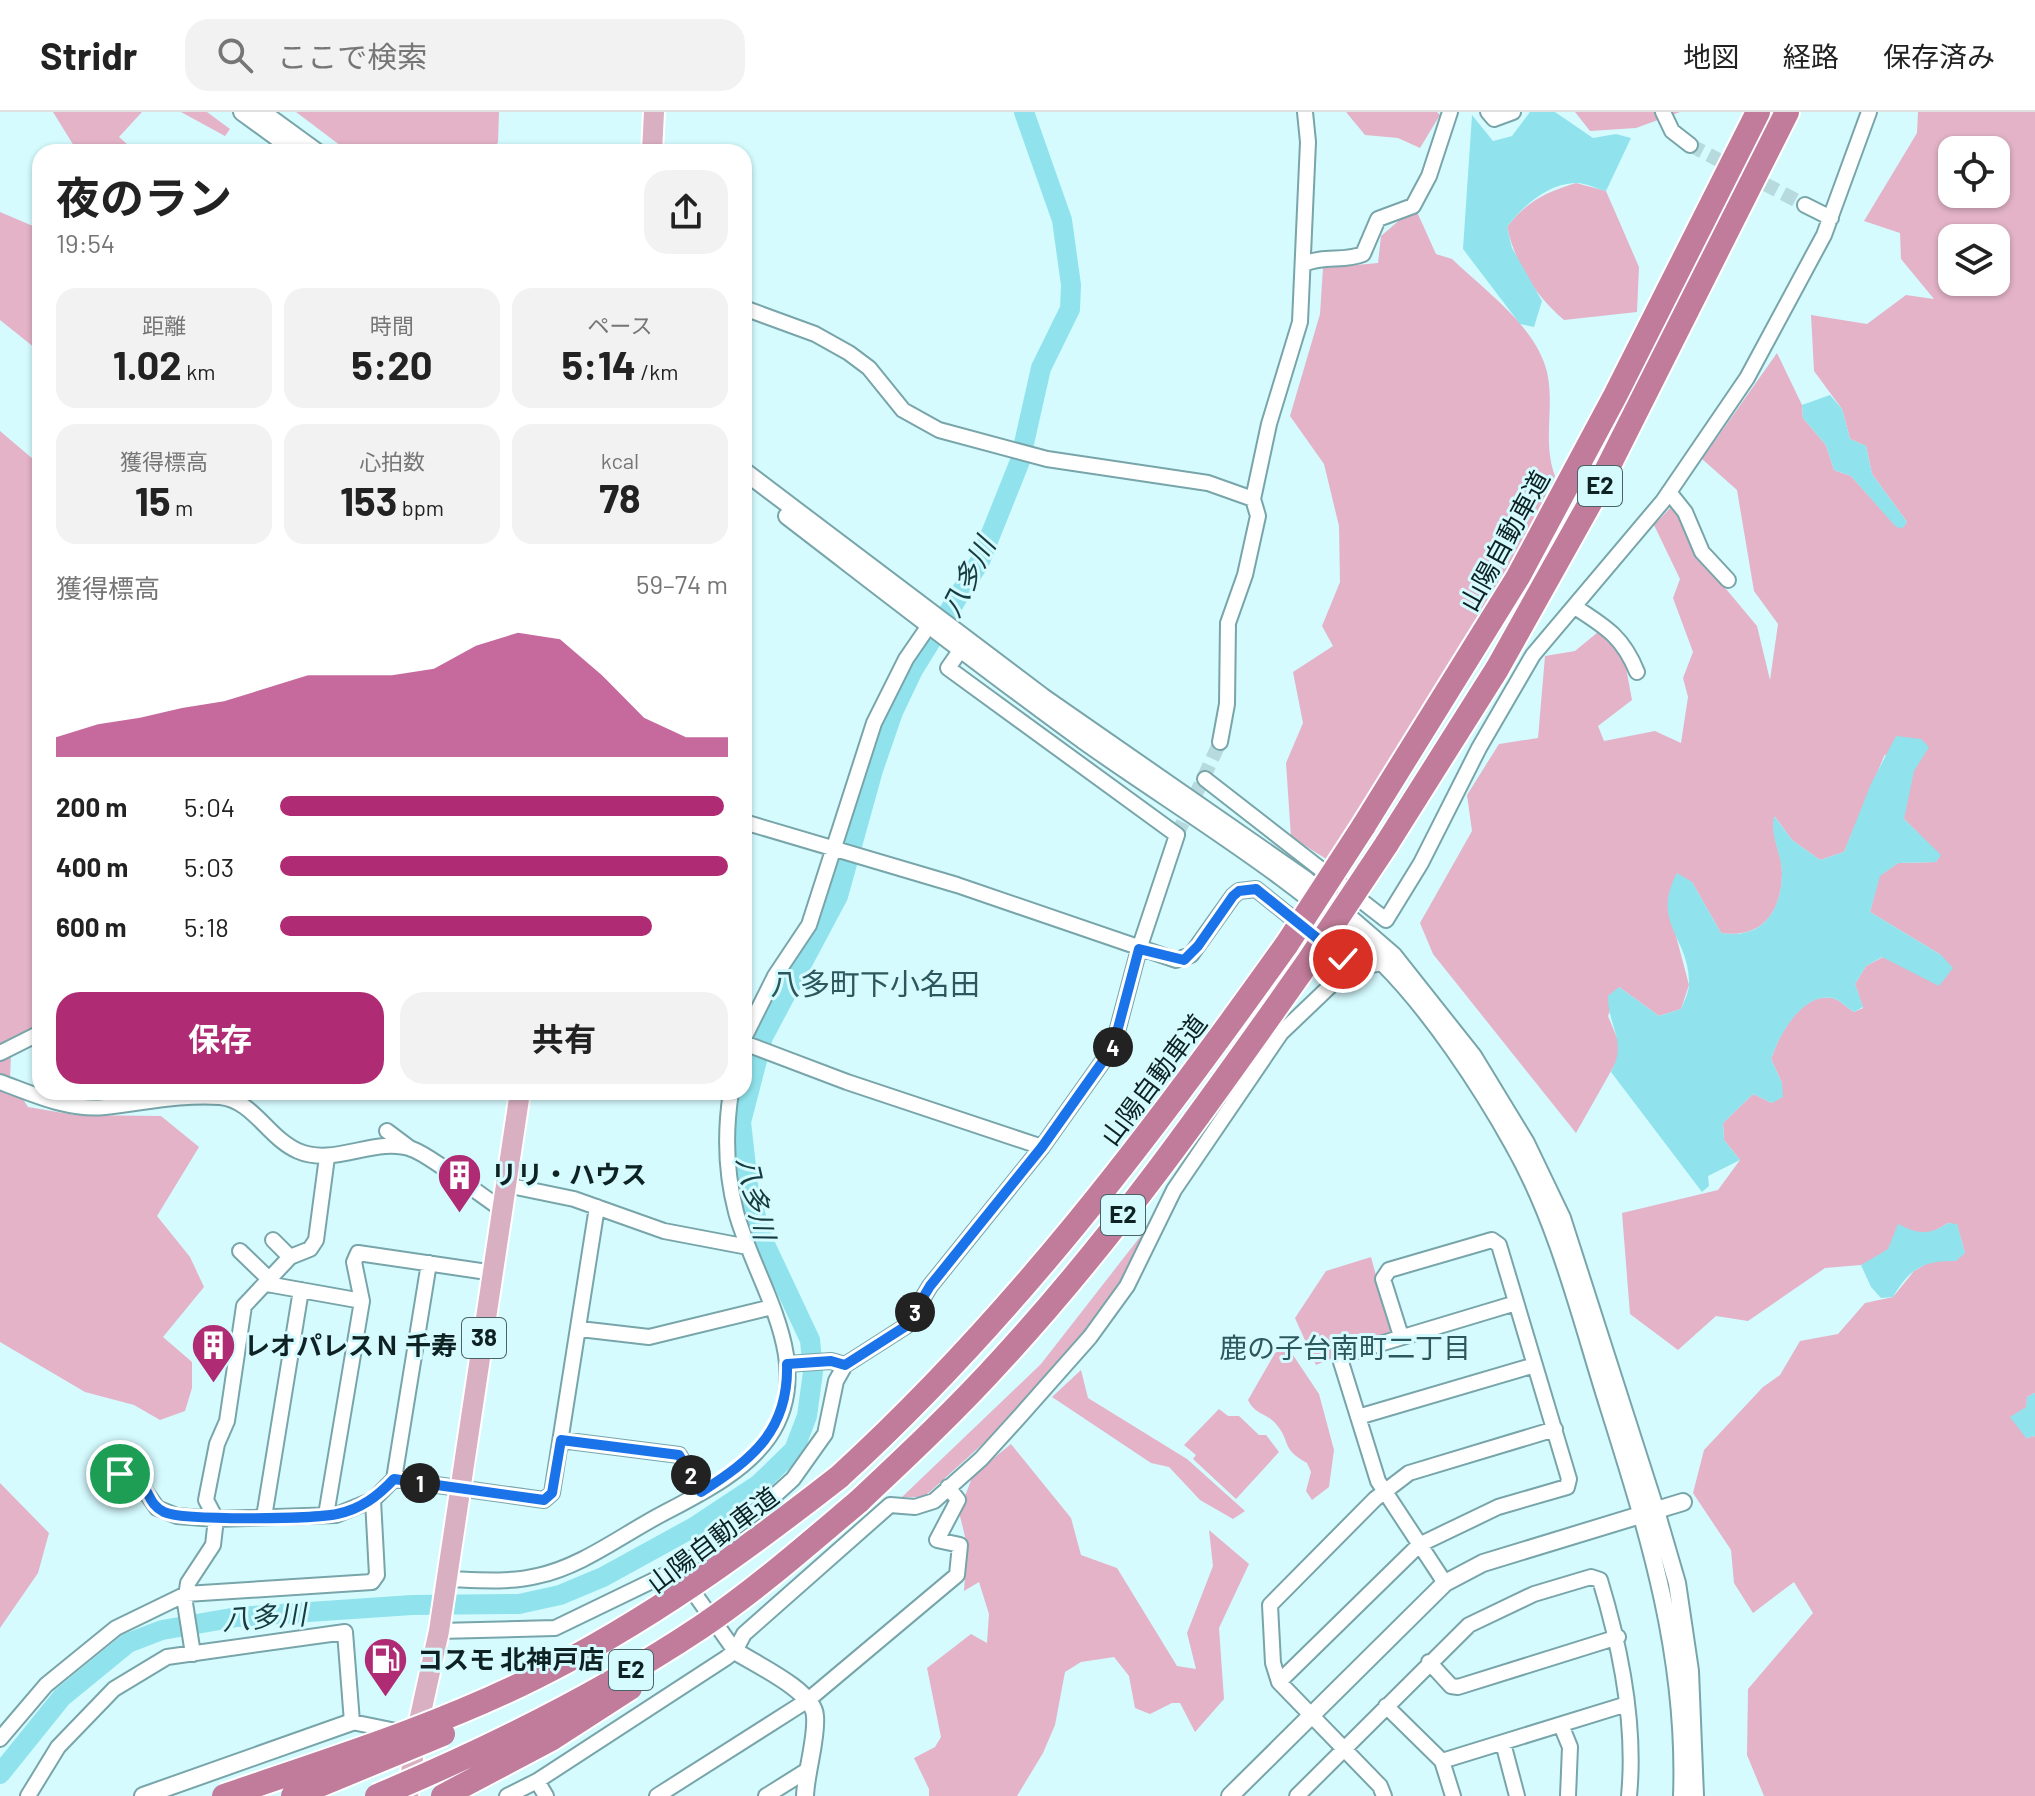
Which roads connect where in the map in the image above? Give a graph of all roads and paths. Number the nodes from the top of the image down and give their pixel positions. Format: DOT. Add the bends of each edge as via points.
graph roads {
  1 [pos="242,112"];
  2 [pos="262,112"];
  3 [pos="654,112"];
  4 [pos="1301,112"];
  5 [pos="1450,112"];
  6 [pos="1488,112"];
  7 [pos="1513,112"];
  8 [pos="1663,112"];
  9 [pos="1758,112"];
  10 [pos="1787,112"];
  11 [pos="1869,112"];
  12 [pos="286,144"];
  13 [pos="306,144"];
  14 [pos="652,144"];
  15 [pos="1690,145"];
  16 [pos="1805,205"];
  17 [pos="1831,218"];
  18 [pos="1304,264"];
  19 [pos="752,311"];
  20 [pos="752,477"];
  21 [pos="752,491"];
  22 [pos="1669,492"];
  23 [pos="1253,499"];
  24 [pos="1728,580"];
  25 [pos="1575,607"];
  26 [pos="932,620"];
  27 [pos="963,645"];
  28 [pos="1637,672"];
  29 [pos="1220,742"];
  30 [pos="1205,779"];
  31 [pos="752,824"];
  32 [pos="835,849"];
  33 [pos="1139,949"];
  34 [pos="1383,963"];
  35 [pos="1353,967"];
  36 [pos="752,1024"];
  37 [pos="32,1037"];
  38 [pos="752,1045"];
  39 [pos="0,1053"];
  40 [pos="0,1082"];
  41 [pos="32,1093"];
  42 [pos="52,1100"];
  43 [pos="143,1100"];
  44 [pos="238,1100"];
  45 [pos="519,1100"];
  46 [pos="730,1100"];
  47 [pos="387,1131"];
  48 [pos="1042,1147"];
  49 [pos="411,1149"];
  50 [pos="327,1157"];
  51 [pos="506,1185"];
  52 [pos="597,1207"];
  53 [pos="503,1210"];
  54 [pos="273,1240"];
  55 [pos="748,1247"];
  56 [pos="240,1251"];
  57 [pos="290,1257"];
  58 [pos="429,1263"];
  59 [pos="494,1273"];
  60 [pos="268,1282"];
  61 [pos="301,1290"];
  62 [pos="362,1301"];
  63 [pos="1516,1303"];
  64 [pos="772,1307"];
  65 [pos="580,1329"];
  66 [pos="1401,1336"];
  67 [pos="838,1363"];
  68 [pos="787,1364"];
  69 [pos="1535,1365"];
  70 [pos="1358,1417"];
  71 [pos="1555,1429"];
  72 [pos="561,1440"];
  73 [pos="100,1467"];
  74 [pos="839,1477"];
  75 [pos="394,1479"];
  76 [pos="948,1487"];
  77 [pos="460,1489"];
  78 [pos="1384,1491"];
  79 [pos="701,1492"];
  80 [pos="373,1500"];
  81 [pos="858,1502"];
  82 [pos="1683,1502"];
  83 [pos="1649,1512"];
  84 [pos="326,1515"];
  85 [pos="264,1517"];
  86 [pos="216,1519"];
  87 [pos="1419,1545"];
  88 [pos="677,1569"];
  89 [pos="446,1581"];
  90 [pos="1445,1583"];
  91 [pos="186,1598"];
  92 [pos="439,1628"];
  93 [pos="1618,1637"];
  94 [pos="192,1649"];
  95 [pos="735,1651"];
  96 [pos="1429,1662"];
  97 [pos="1279,1682"];
  98 [pos="808,1700"];
  99 [pos="1627,1704"];
  100 [pos="1386,1706"];
  101 [pos="1311,1715"];
  102 [pos="352,1722"];
  103 [pos="1561,1725"];
  104 [pos="416,1735"];
  105 [pos="0,1739"];
  106 [pos="1503,1743"];
  107 [pos="1343,1749"];
  108 [pos="1442,1761"];
  109 [pos="222,1768"];
  110 [pos="806,1771"];
  111 [pos="537,1781"];
  112 [pos="1301,1795"];
  113 [pos="28,1796"];
  114 [pos="143,1796"];
  115 [pos="224,1796"];
  116 [pos="232,1796"];
  117 [pos="293,1796"];
  118 [pos="377,1796"];
  119 [pos="408,1796"];
  120 [pos="443,1796"];
  121 [pos="507,1796"];
  122 [pos="546,1796"];
  123 [pos="657,1796"];
  124 [pos="766,1796"];
  125 [pos="805,1796"];
  126 [pos="1230,1796"];
  127 [pos="1384,1796"];
  128 [pos="1453,1796"];
  129 [pos="1517,1796"];
  130 [pos="1568,1796"];
  131 [pos="1629,1796"];
  132 [pos="1682,1796"];
  133 [pos="1695,1796"];
  1 -- 12 [label="street"];
  2 -- 13 [label="street"];
  3 -- 14 [label="main road"];
  4 -- 18 [label="street"];
  5 -- 18 [label="street" via="1413,206 1378,219 1363,254"];
  6 -- 7 [label="street" via="1494,119"];
  8 -- 15 [label="street" via="1672,131"];
  9 -- 74 [label="highway, 山陽自動車道 / E2, bridge" via="1546,527 1473,655 1287,944 1088,1213 983,1334"];
  10 -- 81 [label="highway, E2, bridge" via="1590,503 1497,669 1308,962 1100,1244 1005,1356"];
  11 -- 17 [label="street"];
  16 -- 17 [label="street"];
  17 -- 22 [label="street" via="1747,378"];
  18 -- 23 [label="street" via="1300,322"];
  19 -- 23 [label="street" via="849,353 869,368 903,410 939,430 1047,459 1208,483"];
  20 -- 26 [label="street"];
  21 -- 26 [label="street"];
  22 -- 24 [label="street" via="1685,512 1702,552"];
  22 -- 25 [label="street"];
  23 -- 29 [label="street" via="1258,516 1228,623 1227,704"];
  25 -- 28 [label="street" via="1627,647"];
  25 -- 30 [label="street" via="1533,655 1386,920"];
  26 -- 27 [label="street"];
  26 -- 32 [label="street" via="874,723"];
  27 -- 33 [label="street" via="948,668 1177,835"];
  27 -- 34 [label="street" via="1286,883"];
  27 -- 83 [label="street" via="1305,879 1371,933 1473,1056 1526,1143 1562,1218"];
  31 -- 32 [label="street"];
  32 -- 33 [label="street"];
  32 -- 36 [label="street" via="809,925 775,976"];
  33 -- 35 [label="street" via="1184,960 1233,896 1256,889"];
  33 -- 48 [label="street" via="1113,1047"];
  34 -- 35 [label="street"];
  34 -- 83 [label="street" via="1466,1067 1516,1148 1556,1240"];
  35 -- 76 [label="street" via="1281,1033 1174,1190 1127,1286 1090,1337 981,1459"];
  37 -- 39 [label="street"];
  38 -- 48 [label="street"];
  40 -- 41 [label="street"];
  42 -- 43 [label="street" via="104,1108"];
  44 -- 50 [label="street" via="279,1140 300,1152"];
  45 -- 51 [label="main road, 38"];
  46 -- 55 [label="street" via="730,1181"];
  47 -- 49 [label="street"];
  48 -- 67 [label="street" via="930,1286 906,1326"];
  49 -- 50 [label="street"];
  49 -- 53 [label="street"];
  50 -- 57 [label="street" via="316,1240 310,1249"];
  51 -- 52 [label="street"];
  51 -- 53 [label="main road, 38"];
  52 -- 55 [label="street" via="664,1231"];
  52 -- 65 [label="street"];
  53 -- 59 [label="main road, 38"];
  54 -- 57 [label="street"];
  55 -- 64 [label="street"];
  56 -- 60 [label="street"];
  57 -- 60 [label="street"];
  58 -- 59 [label="street"];
  58 -- 62 [label="street" via="358,1253 354,1262"];
  58 -- 75 [label="street"];
  59 -- 77 [label="main road, 38"];
  60 -- 61 [label="street"];
  60 -- 86 [label="street" via="244,1306 227,1421 206,1500"];
  61 -- 62 [label="street"];
  61 -- 85 [label="street"];
  62 -- 84 [label="street"];
  63 -- 66 [label="street"];
  63 -- 66 [label="street" via="1499,1245 1492,1240 1389,1270 1383,1279"];
  63 -- 69 [label="street"];
  64 -- 65 [label="street" via="649,1337"];
  64 -- 68 [label="street" via="783,1332"];
  65 -- 72 [label="street"];
  66 -- 70 [label="street" via="1343,1355"];
  67 -- 68 [label="street"];
  67 -- 88 [label="street" via="825,1434 812,1457 762,1507"];
  68 -- 79 [label="street" via="782,1409 770,1436"];
  69 -- 70 [label="street"];
  69 -- 71 [label="street"];
  70 -- 78 [label="street" via="1372,1469"];
  71 -- 78 [label="street" via="1409,1473"];
  71 -- 87 [label="street" via="1567,1487 1498,1507"];
  72 -- 77 [label="street" via="552,1493 544,1500"];
  72 -- 79 [label="street" via="679,1455"];
  73 -- 86 [label="street" via="136,1478 166,1514"];
  74 -- 115 [label="highway, bridge" via="662,1606 536,1677 429,1723"];
  74 -- 117 [label="highway, 山陽自動車道 / E2, bridge" via="724,1571 605,1649 478,1718"];
  75 -- 77 [label="street"];
  75 -- 80 [label="street"];
  76 -- 95 [label="street" via="934,1501 915,1507 890,1505 744,1634"];
  76 -- 98 [label="street" via="958,1500 937,1540 960,1545 957,1575"];
  77 -- 89 [label="main road, 38"];
  78 -- 87 [label="street"];
  78 -- 97 [label="street" via="1270,1605"];
  79 -- 89 [label="street" via="569,1565 539,1576"];
  80 -- 84 [label="street"];
  80 -- 91 [label="street" via="377,1575 372,1582"];
  81 -- 118 [label="highway, E2, bridge" via="752,1589 653,1657 544,1719"];
  81 -- 120 [label="highway, E2, bridge" via="756,1595 655,1672 551,1739"];
  82 -- 83 [label="street"];
  83 -- 90 [label="street" via="1483,1563"];
  83 -- 132 [label="street" via="1679,1691"];
  83 -- 133 [label="street" via="1677,1583 1690,1671"];
  84 -- 85 [label="street"];
  85 -- 86 [label="street"];
  86 -- 91 [label="street" via="213,1545 188,1583"];
  87 -- 90 [label="street"];
  87 -- 97 [label="street"];
  88 -- 92 [label="street" via="555,1628"];
  88 -- 95 [label="street"];
  89 -- 92 [label="main road, 38"];
  90 -- 101 [label="street"];
  91 -- 94 [label="street"];
  91 -- 105 [label="street" via="116,1628 46,1685"];
  92 -- 104 [label="main road, 38"];
  93 -- 96 [label="street" via="1458,1687"];
  93 -- 96 [label="street" via="1600,1580 1591,1577 1505,1606 1469,1625"];
  93 -- 99 [label="street"];
  94 -- 102 [label="street" via="345,1632"];
  94 -- 113 [label="street" via="167,1657 114,1689 58,1747"];
  95 -- 98 [label="street"];
  95 -- 111 [label="street"];
  96 -- 100 [label="street"];
  97 -- 101 [label="street"];
  98 -- 110 [label="street" via="816,1714"];
  98 -- 123 [label="street"];
  99 -- 103 [label="street"];
  99 -- 131 [label="street"];
  100 -- 107 [label="street"];
  100 -- 108 [label="street"];
  101 -- 107 [label="street"];
  101 -- 126 [label="street"];
  102 -- 104 [label="street"];
  102 -- 109 [label="street"];
  103 -- 106 [label="street"];
  103 -- 130 [label="street" via="1570,1747"];
  104 -- 119 [label="main road, 38"];
  106 -- 108 [label="street"];
  106 -- 129 [label="street"];
  107 -- 112 [label="street"];
  107 -- 127 [label="street"];
  108 -- 128 [label="street"];
  109 -- 114 [label="street"];
  109 -- 116 [label="street"];
  110 -- 124 [label="street"];
  110 -- 125 [label="street"];
  111 -- 121 [label="street"];
  111 -- 122 [label="street"];
}
